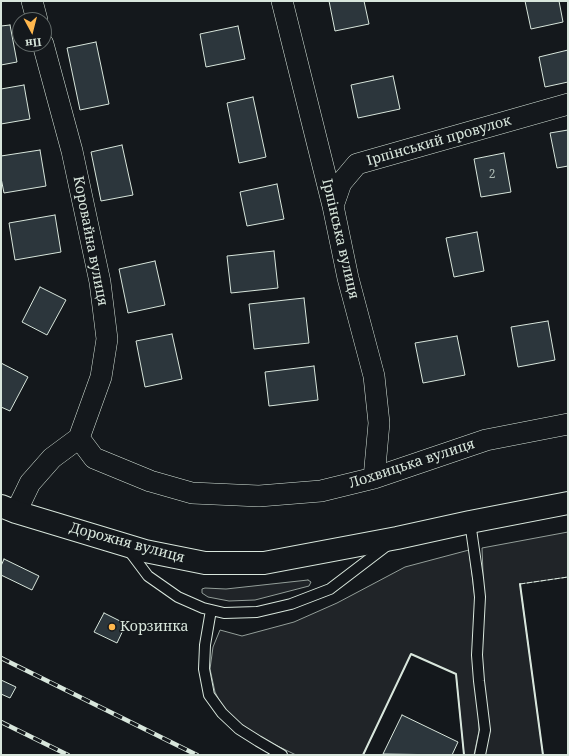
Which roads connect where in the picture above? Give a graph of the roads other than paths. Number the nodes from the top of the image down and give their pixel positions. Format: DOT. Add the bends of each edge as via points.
graph roads {
  1 [pos="32,1"];
  2 [pos="282,1"];
  3 [pos="35,12"];
  4 [pos="45,52"];
  5 [pos="568,104"];
  6 [pos="318,147"];
  7 [pos="358,164"];
  8 [pos="333,206"];
  9 [pos="568,424"];
  10 [pos="79,438"];
  11 [pos="374,478"];
  12 [pos="568,503"];
  13 [pos="9,509"];
  14 [pos="470,522"];
  15 [pos="397,538"];
  16 [pos="124,544"];
  17 [pos="211,610"];
  18 [pos="282,755"];
  19 [pos="480,755"];
  1 -- 3 [label="street"];
  2 -- 6 [label="street, Ірпінська вулиця"];
  4 -- 10 [label="street, Коровайна вулиця" via="72,151 100,282 107,339 101,377"];
  5 -- 7 [label="street, Ірпінський провулок"];
  6 -- 7 [label="street" via="334,159"];
  6 -- 8 [label="street, Ірпінська вулиця"];
  7 -- 8 [label="street, Ірпінський провулок" via="341,183"];
  8 -- 11 [label="street, Ірпінська вулиця" via="348,278 374,376 379,423"];
  9 -- 11 [label="street, Лохвицька вулиця" via="486,440"];
  10 -- 11 [label="street, Лохвицька вулиця" via="94,458 150,481 192,493 258,496 321,491"];
  10 -- 13 [label="street" via="52,458"];
  12 -- 14 [label="main road, Дорожня вулиця"];
  13 -- 16 [label="main road, Дорожня вулиця"];
  14 -- 15 [label="main road, Дорожня вулиця"];
  14 -- 19 [label="lane" via="480,597 477,655 485,730"];
  15 -- 16 [label="main road, Дорожня вулиця" via="264,563 205,563"];
  15 -- 17 [label="lane" via="330,589 291,604 257,612 224,613"];
  16 -- 17 [label="lane" via="148,576 178,597"];
  17 -- 18 [label="lane" via="204,669 209,695 222,713 239,729"];
}
